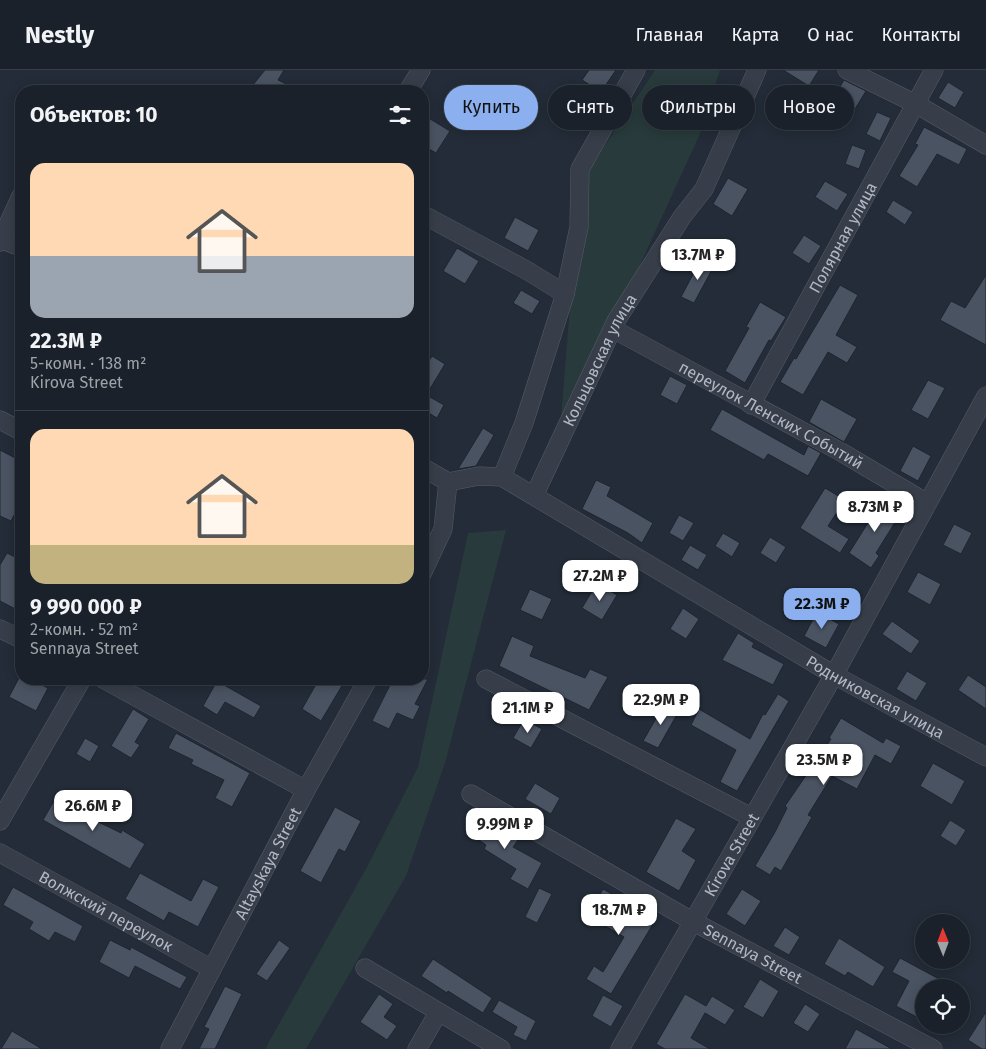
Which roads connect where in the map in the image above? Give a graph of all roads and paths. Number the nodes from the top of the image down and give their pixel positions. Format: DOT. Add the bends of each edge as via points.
graph roads {
  1 [pos="421,70"];
  2 [pos="636,70"];
  3 [pos="757,70"];
  4 [pos="847,70"];
  5 [pos="934,70"];
  6 [pos="412,85"];
  7 [pos="916,104"];
  8 [pos="986,145"];
  9 [pos="15,209"];
  10 [pos="429,218"];
  11 [pos="1,240"];
  12 [pos="15,245"];
  13 [pos="565,294"];
  14 [pos="613,329"];
  15 [pos="986,396"];
  16 [pos="751,405"];
  17 [pos="0,420"];
  18 [pos="15,428"];
  19 [pos="429,471"];
  20 [pos="502,477"];
  21 [pos="448,482"];
  22 [pos="534,496"];
  23 [pos="927,503"];
  24 [pos="429,559"];
  25 [pos="0,629"];
  26 [pos="15,636"];
  27 [pos="834,676"];
  28 [pos="486,679"];
  29 [pos="79,685"];
  30 [pos="114,685"];
  31 [pos="365,685"];
  32 [pos="986,757"];
  33 [pos="306,790"];
  34 [pos="470,794"];
  35 [pos="751,817"];
  36 [pos="0,822"];
  37 [pos="0,853"];
  38 [pos="692,921"];
  39 [pos="365,968"];
  40 [pos="212,969"];
  41 [pos="438,1012"];
  42 [pos="170,1049"];
  43 [pos="417,1049"];
  44 [pos="501,1049"];
  45 [pos="620,1049"];
  46 [pos="933,1049"];
  1 -- 6 [label="street"];
  2 -- 13 [label="street" via="580,169 579,227"];
  3 -- 14 [label="street, Кольцовская улица" via="704,189 682,217"];
  4 -- 7 [label="street"];
  5 -- 7 [label="street, Полярная улица"];
  7 -- 8 [label="street"];
  7 -- 16 [label="street, Полярная улица"];
  9 -- 11 [label="street"];
  10 -- 13 [label="street"];
  11 -- 12 [label="street"];
  13 -- 20 [label="street" via="524,423"];
  14 -- 16 [label="street, переулок Ленских Событий"];
  14 -- 22 [label="street, Кольцовская улица"];
  15 -- 23 [label="street, Kirova Street"];
  16 -- 23 [label="street, переулок Ленских Событий" via="841,452"];
  17 -- 18 [label="street"];
  19 -- 21 [label="street"];
  20 -- 21 [label="street, Родниковская улица" via="478,476"];
  20 -- 22 [label="street, Родниковская улица"];
  21 -- 24 [label="street" via="443,529"];
  22 -- 27 [label="street, Родниковская улица"];
  23 -- 27 [label="street, Kirova Street"];
  25 -- 26 [label="street"];
  27 -- 32 [label="street, Родниковская улица"];
  27 -- 35 [label="street, Kirova Street"];
  28 -- 35 [label="street"];
  29 -- 36 [label="street"];
  30 -- 33 [label="street"];
  31 -- 33 [label="street, Altayskaya Street"];
  33 -- 40 [label="street, Altayskaya Street"];
  34 -- 38 [label="street, Sennaya Street"];
  35 -- 38 [label="street, Kirova Street"];
  37 -- 40 [label="street, Волжский переулок"];
  38 -- 45 [label="street, Kirova Street"];
  38 -- 46 [label="street, Sennaya Street"];
  39 -- 41 [label="street"];
  40 -- 42 [label="street, Altayskaya Street"];
  41 -- 43 [label="street"];
  41 -- 44 [label="street"];
}
